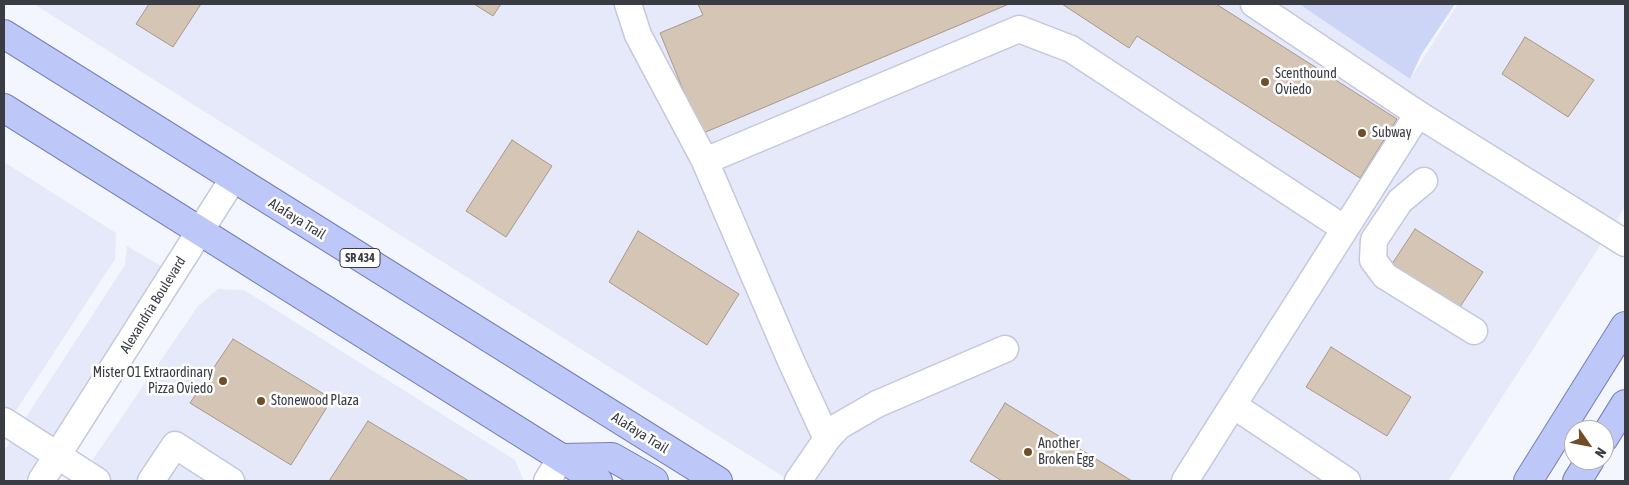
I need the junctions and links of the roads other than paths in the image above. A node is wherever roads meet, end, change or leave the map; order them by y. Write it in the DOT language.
graph roads {
  1 [pos="628,4"];
  2 [pos="1254,4"];
  3 [pos="4,34"];
  4 [pos="4,108"];
  5 [pos="1418,114"];
  6 [pos="705,161"];
  7 [pos="233,179"];
  8 [pos="1424,181"];
  9 [pos="1345,229"];
  10 [pos="199,232"];
  11 [pos="1625,243"];
  12 [pos="1625,326"];
  13 [pos="1474,331"];
  14 [pos="1005,349"];
  15 [pos="1625,404"];
  16 [pos="1233,405"];
  17 [pos="4,421"];
  18 [pos="1614,422"];
  19 [pos="827,439"];
  20 [pos="58,455"];
  21 [pos="561,458"];
  22 [pos="1584,470"];
  23 [pos="41,481"];
  24 [pos="97,481"];
  25 [pos="152,481"];
  26 [pos="231,481"];
  27 [pos="547,481"];
  28 [pos="598,481"];
  29 [pos="654,481"];
  30 [pos="718,481"];
  31 [pos="798,481"];
  32 [pos="1185,481"];
  33 [pos="1347,481"];
  34 [pos="1528,481"];
  35 [pos="1577,481"];
  1 -- 6 [label="street"];
  2 -- 5 [label="street"];
  3 -- 7 [label="main road, Alafaya Trail / SR 434"];
  4 -- 10 [label="main road"];
  5 -- 9 [label="street"];
  5 -- 11 [label="street"];
  6 -- 9 [label="street"];
  6 -- 19 [label="street"];
  7 -- 10 [label="street, Alexandria Boulevard"];
  7 -- 30 [label="main road, Alafaya Trail / SR 434"];
  8 -- 13 [label="street"];
  9 -- 16 [label="street"];
  10 -- 20 [label="street, Alexandria Boulevard"];
  10 -- 21 [label="main road"];
  12 -- 34 [label="main road"];
  14 -- 19 [label="street"];
  15 -- 18 [label="main road"];
  16 -- 32 [label="street"];
  16 -- 33 [label="street"];
  17 -- 20 [label="street"];
  19 -- 31 [label="street"];
  20 -- 23 [label="street, Alexandria Boulevard"];
  20 -- 24 [label="street"];
  21 -- 27 [label="street"];
  21 -- 28 [label="main road"];
  21 -- 29 [label="main road"];
  22 -- 35 [label="main road"];
  25 -- 26 [label="street"];
}
